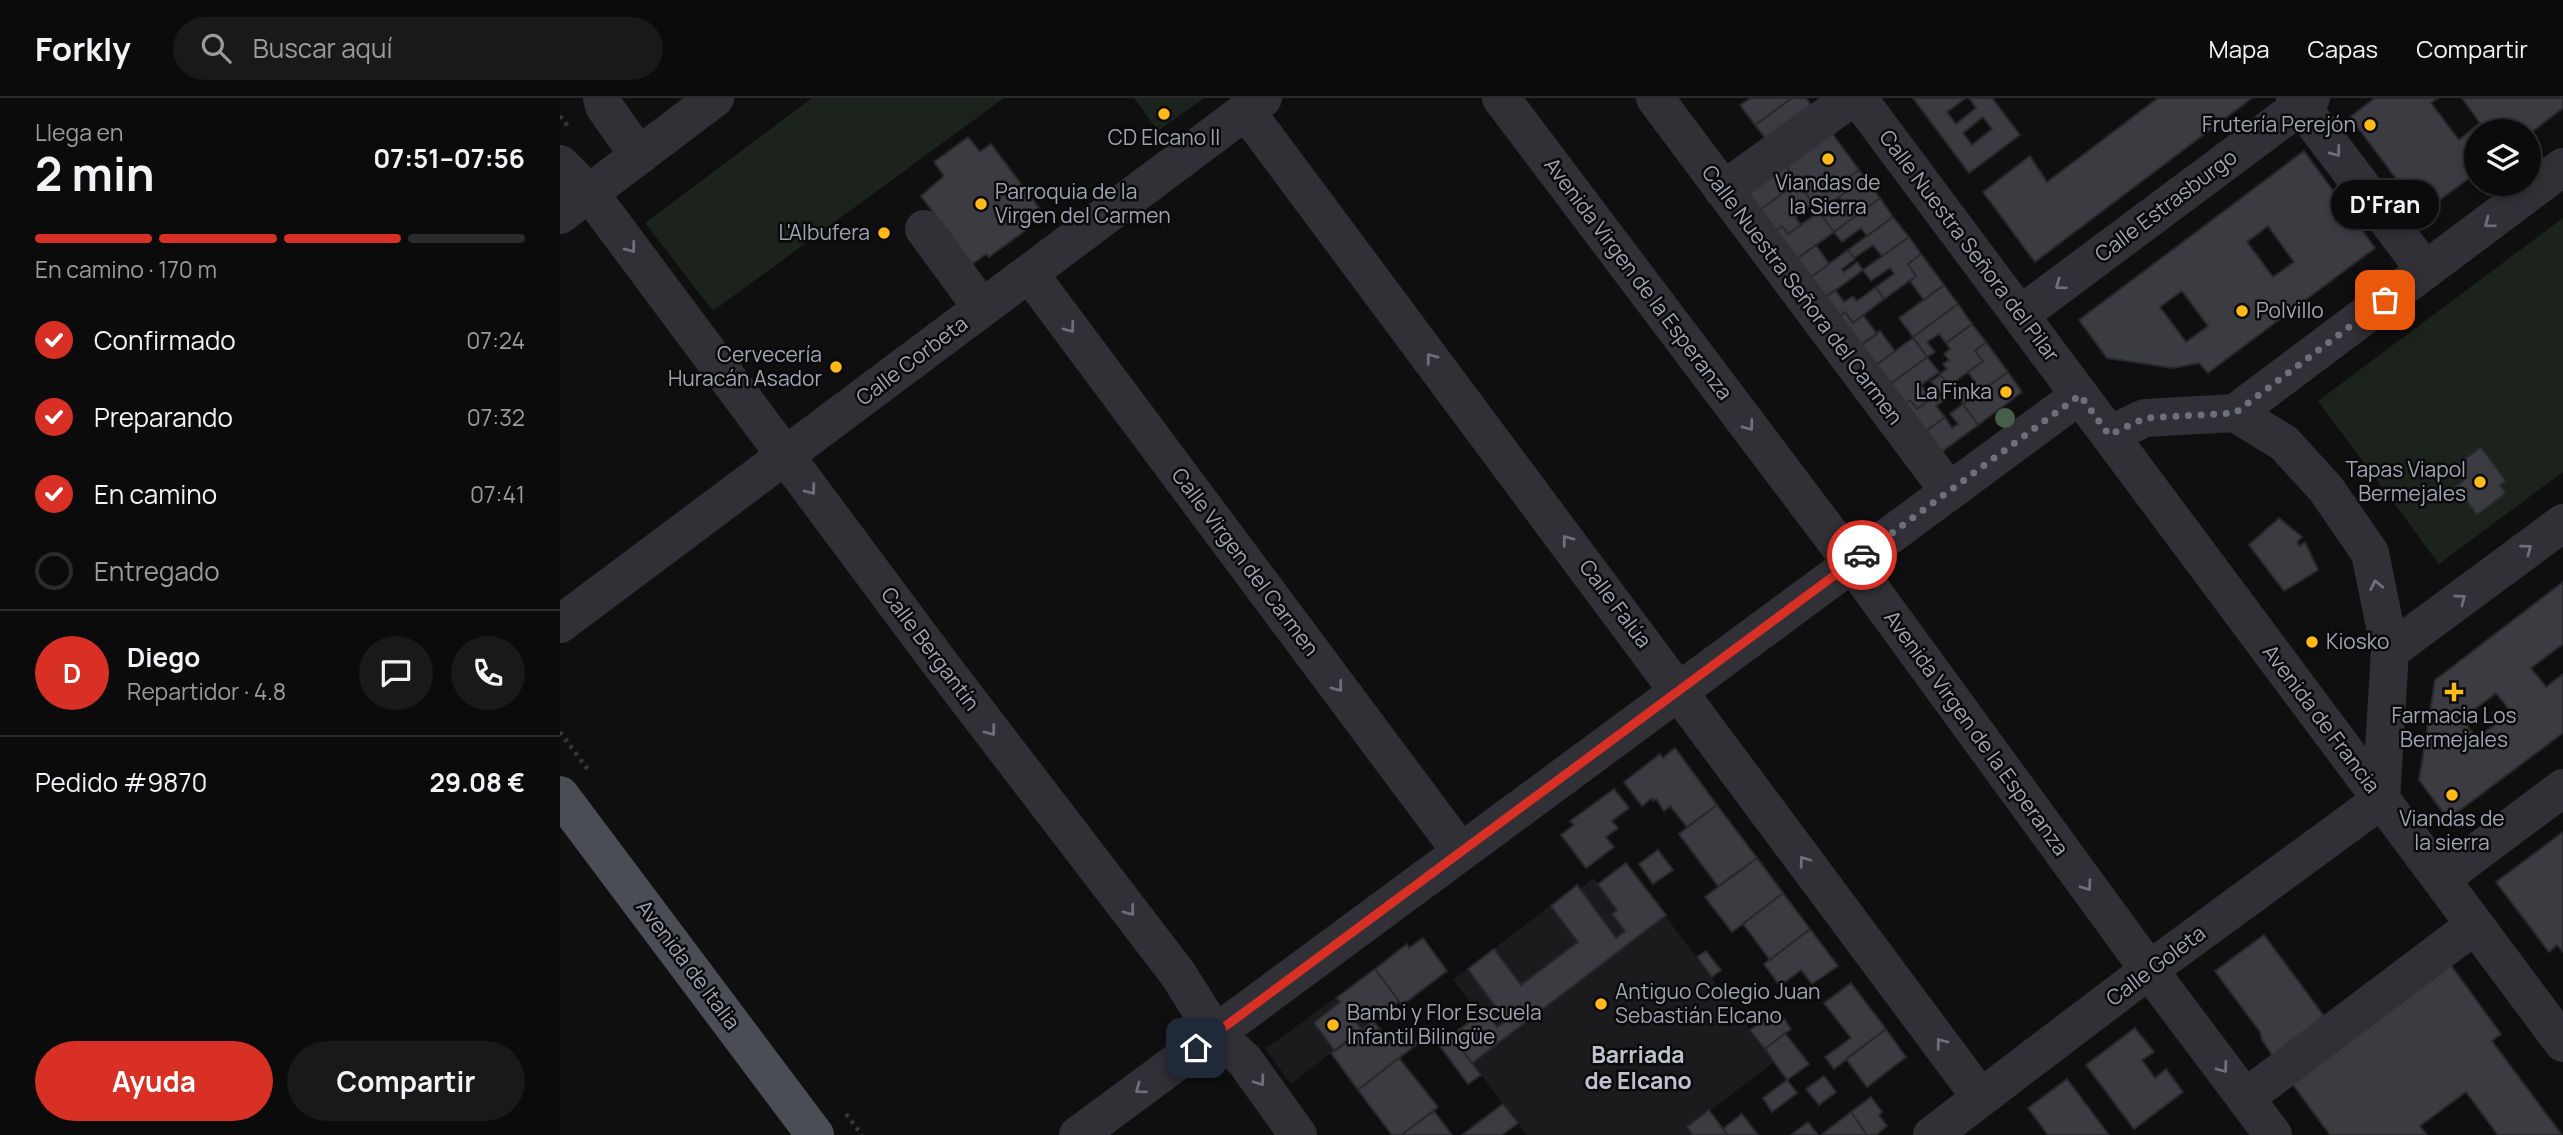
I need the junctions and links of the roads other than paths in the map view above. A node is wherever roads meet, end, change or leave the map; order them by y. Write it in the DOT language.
graph roads {
  1 [pos="602,98"];
  2 [pos="715,98"];
  3 [pos="1501,98"];
  4 [pos="1655,98"];
  5 [pos="1852,98"];
  6 [pos="1858,98"];
  7 [pos="2302,101"];
  8 [pos="1255,104"];
  9 [pos="639,156"];
  10 [pos="560,164"];
  11 [pos="2563,167"];
  12 [pos="1723,190"];
  13 [pos="575,205"];
  14 [pos="924,229"];
  15 [pos="2425,270"];
  16 [pos="1029,273"];
  17 [pos="982,308"];
  18 [pos="2020,315"];
  19 [pos="2080,395"];
  20 [pos="2235,413"];
  21 [pos="2109,435"];
  22 [pos="785,455"];
  23 [pos="1949,491"];
  24 [pos="2563,523"];
  25 [pos="1852,562"];
  26 [pos="560,624"];
  27 [pos="2390,651"];
  28 [pos="1679,690"];
  29 [pos="2563,788"];
  30 [pos="560,795"];
  31 [pos="2381,800"];
  32 [pos="1461,852"];
  33 [pos="2441,879"];
  34 [pos="2475,925"];
  35 [pos="2149,970"];
  36 [pos="1215,1033"];
  37 [pos="2563,1043"];
  38 [pos="1981,1098"];
  39 [pos="2245,1098"];
  40 [pos="815,1135"];
  41 [pos="1078,1135"];
  42 [pos="1298,1135"];
  43 [pos="1932,1135"];
  44 [pos="2273,1135"];
  1 -- 9 [label="street"];
  2 -- 9 [label="street"];
  3 -- 25 [label="street, Avenida Virgen de la Esperanza, one-way"];
  4 -- 12 [label="street, Calle Nuestra Señora del Carmen"];
  5 -- 12 [label="street"];
  6 -- 18 [label="street, Calle Nuestra Señora del Pilar"];
  7 -- 15 [label="street, one-way"];
  7 -- 18 [label="street, Calle Estrasburgo, one-way"];
  8 -- 16 [label="street, Calle Corbeta"];
  28 -- 8 [label="street, Calle Falúa, one-way"];
  9 -- 13 [label="street"];
  10 -- 13 [label="street, Calle Bergantín"];
  11 -- 15 [label="street, one-way"];
  12 -- 23 [label="street, Calle Nuestra Señora del Carmen"];
  13 -- 22 [label="street, Calle Bergantín, one-way"];
  14 -- 17 [label="street"];
  15 -- 20 [label="street"];
  16 -- 17 [label="street, Calle Corbeta"];
  16 -- 32 [label="street, Calle Virgen del Carmen, one-way"];
  17 -- 22 [label="street, Calle Corbeta"];
  18 -- 19 [label="street, Calle Nuestra Señora del Pilar"];
  19 -- 21 [label="street, Avenida de Francia"];
  19 -- 23 [label="street"];
  20 -- 21 [label="street"];
  27 -- 20 [label="street, one-way"];
  21 -- 31 [label="street, Avenida de Francia"];
  22 -- 26 [label="street, Calle Corbeta"];
  22 -- 36 [label="street, Calle Bergantín, one-way"];
  23 -- 25 [label="street"];
  27 -- 24 [label="street, one-way"];
  25 -- 28 [label="street"];
  25 -- 35 [label="street, Avenida Virgen de la Esperanza, one-way"];
  27 -- 31 [label="street"];
  28 -- 32 [label="street"];
  38 -- 28 [label="street, Calle Falúa, one-way"];
  29 -- 33 [label="street"];
  30 -- 40 [label="main road, Avenida de Italia"];
  31 -- 33 [label="street, Avenida de Francia"];
  31 -- 35 [label="street, Calle Goleta"];
  32 -- 36 [label="street"];
  33 -- 34 [label="street, Avenida de Francia"];
  34 -- 37 [label="street, Avenida de Francia"];
  34 -- 39 [label="street"];
  35 -- 38 [label="street, Calle Goleta"];
  35 -- 39 [label="street, Avenida Virgen de la Esperanza, one-way"];
  36 -- 41 [label="street, one-way"];
  36 -- 42 [label="street, Calle Bergantín, one-way"];
  38 -- 43 [label="street, Calle Goleta"];
  39 -- 44 [label="street, Avenida Virgen de la Esperanza"];
}
